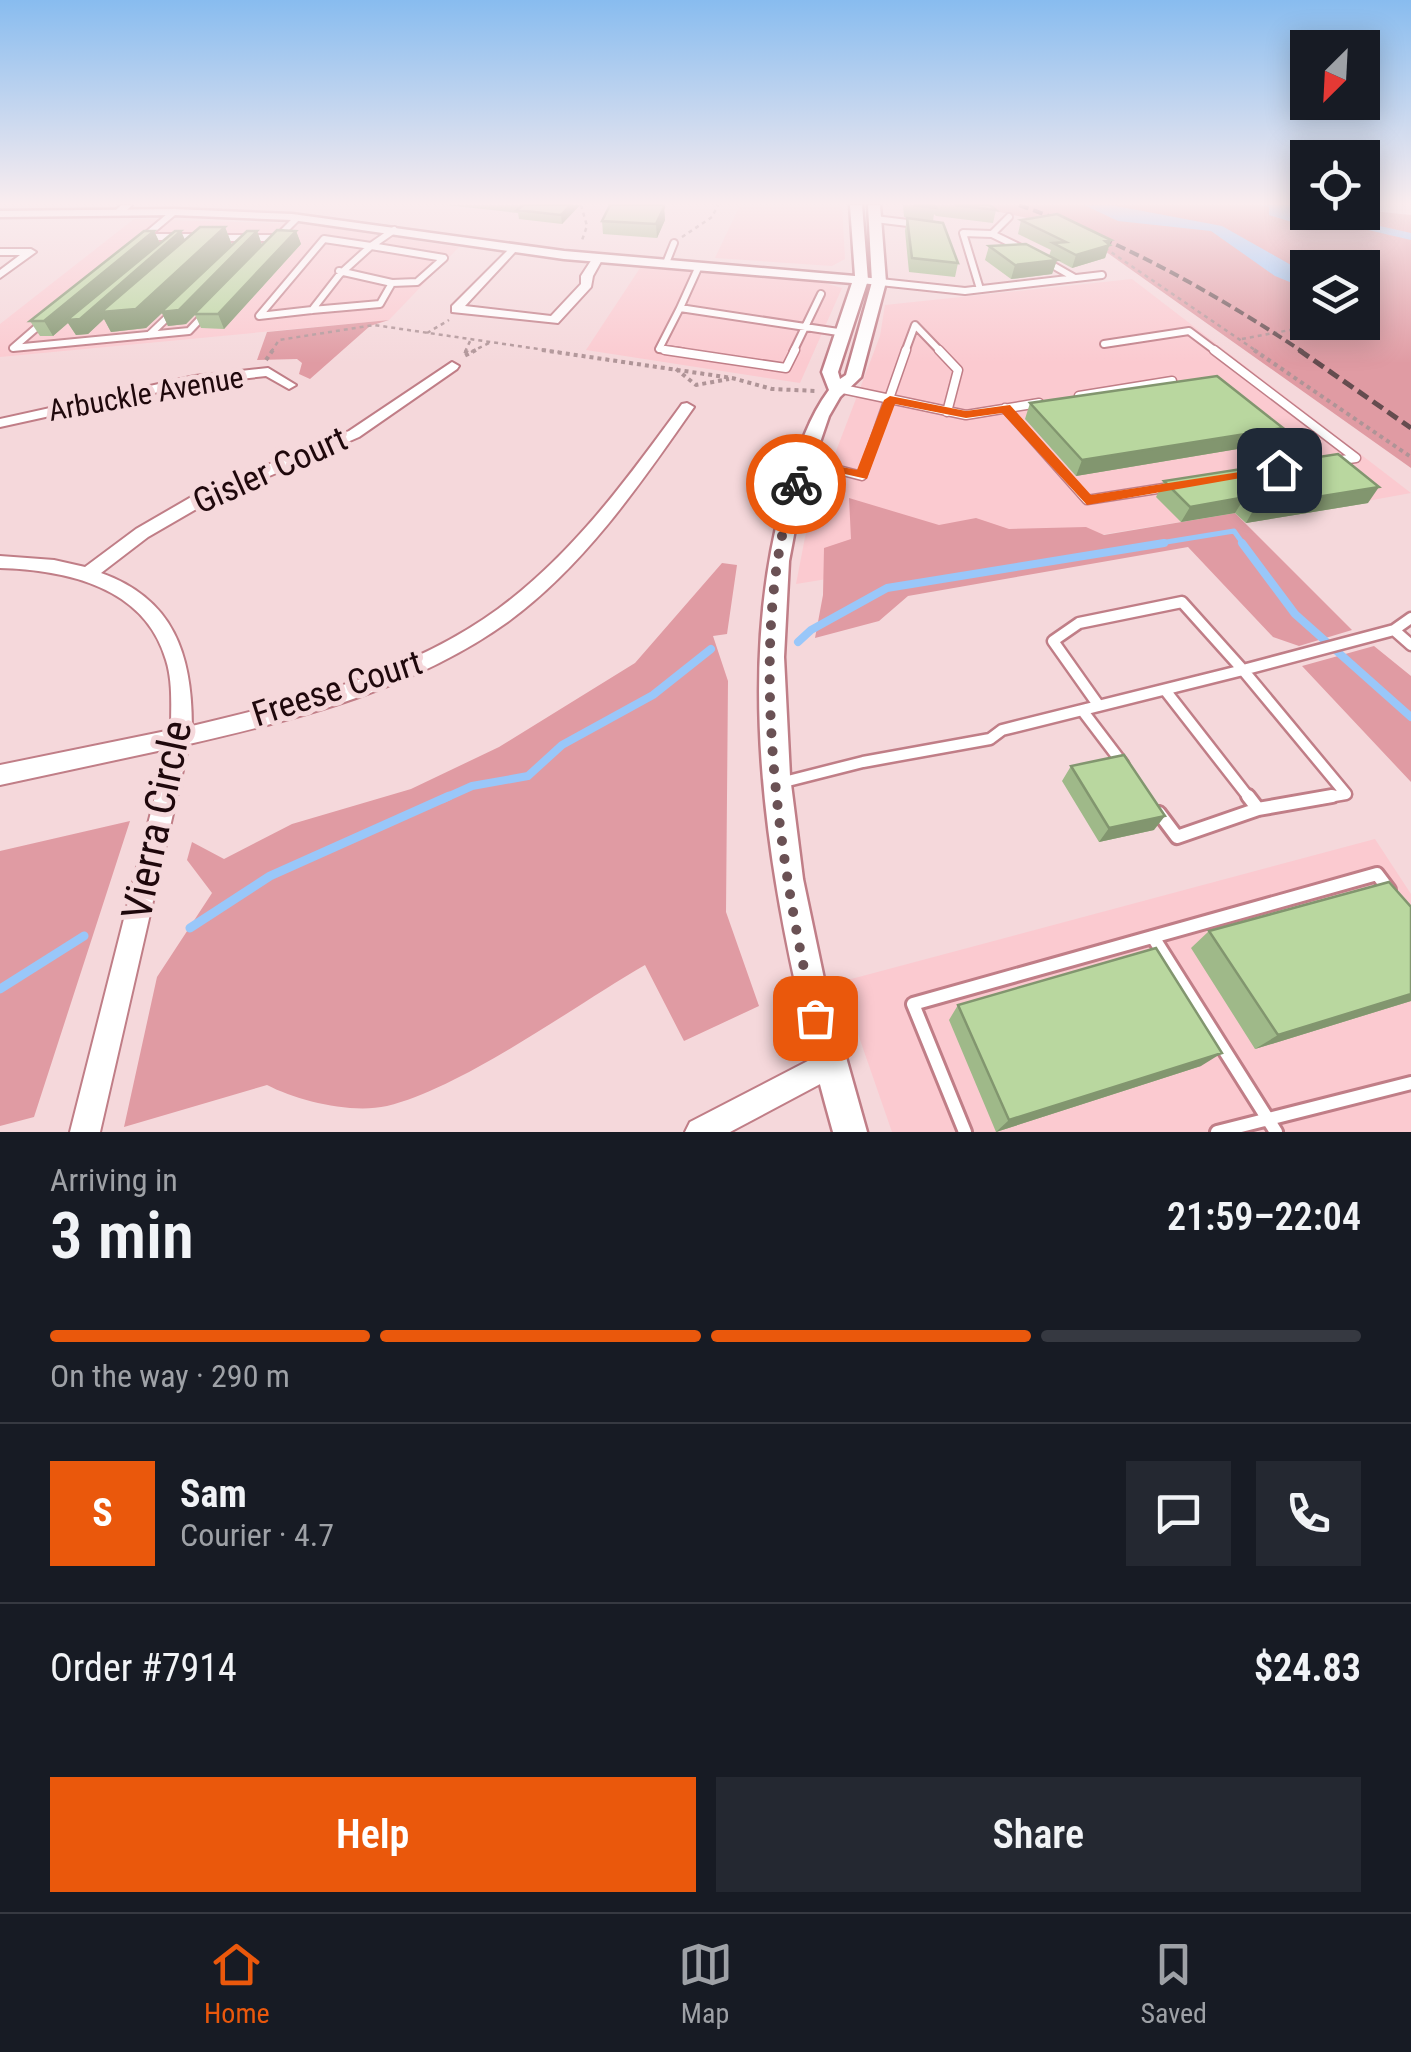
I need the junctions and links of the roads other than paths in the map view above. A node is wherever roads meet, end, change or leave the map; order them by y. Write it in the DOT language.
graph roads {
  1 [pos="23,258"];
  2 [pos="308,258"];
  3 [pos="356,258"];
  4 [pos="443,258"];
  5 [pos="504,258"];
  6 [pos="598,258"];
  7 [pos="668,258"];
  8 [pos="862,258"];
  9 [pos="877,258"];
  10 [pos="971,258"];
  11 [pos="1044,260"];
  12 [pos="666,263"];
  13 [pos="699,266"];
  14 [pos="339,271"];
  15 [pos="0,274"];
  16 [pos="1102,275"];
  17 [pos="1075,278"];
  18 [pos="860,280"];
  19 [pos="879,282"];
  20 [pos="392,283"];
  21 [pos="980,289"];
  22 [pos="821,294"];
  23 [pos="214,305"];
  24 [pos="178,308"];
  25 [pos="680,308"];
  26 [pos="312,310"];
  27 [pos="57,311"];
  28 [pos="807,326"];
  29 [pos="106,328"];
  30 [pos="69,332"];
  31 [pos="845,333"];
  32 [pos="149,335"];
  33 [pos="92,340"];
  34 [pos="55,344"];
  35 [pos="1104,344"];
  36 [pos="452,366"];
  37 [pos="1172,381"];
  38 [pos="289,385"];
  39 [pos="834,390"];
  40 [pos="1060,399"];
  41 [pos="890,400"];
  42 [pos="1042,402"];
  43 [pos="687,407"];
  44 [pos="1005,408"];
  45 [pos="947,412"];
  46 [pos="0,423"];
  47 [pos="804,461"];
  48 [pos="1317,464"];
  49 [pos="1183,485"];
  50 [pos="0,562"];
  51 [pos="88,574"];
  52 [pos="1411,618"];
  53 [pos="1394,630"];
  54 [pos="1411,646"];
  55 [pos="1242,670"];
  56 [pos="1165,690"];
  57 [pos="1099,706"];
  58 [pos="1082,710"];
  59 [pos="181,735"];
  60 [pos="1130,774"];
  61 [pos="0,775"];
  62 [pos="777,784"];
  63 [pos="1153,805"];
  64 [pos="1258,809"];
  65 [pos="1400,905"];
  66 [pos="1153,937"];
  67 [pos="829,1064"];
  68 [pos="1411,1083"];
  69 [pos="1272,1126"];
  70 [pos="84,1132"];
  71 [pos="700,1132"];
  72 [pos="850,1132"];
  73 [pos="965,1132"];
  74 [pos="1217,1132"];
  1 -- 15 [label="street"];
  2 -- 26 [label="lane"];
  3 -- 14 [label="lane"];
  4 -- 20 [label="lane"];
  5 -- 6 [label="street"];
  6 -- 12 [label="street"];
  7 -- 12 [label="lane"];
  8 -- 18 [label="street"];
  9 -- 19 [label="street"];
  10 -- 21 [label="lane"];
  11 -- 17 [label="lane"];
  12 -- 13 [label="street"];
  13 -- 18 [label="street"];
  13 -- 25 [label="lane"];
  14 -- 20 [label="lane"];
  14 -- 26 [label="lane"];
  16 -- 17 [label="lane"];
  17 -- 21 [label="lane"];
  18 -- 19 [label="lane"];
  18 -- 31 [label="street"];
  19 -- 21 [label="lane"];
  19 -- 39 [label="street"];
  20 -- 26 [label="lane"];
  22 -- 28 [label="lane"];
  23 -- 32 [label="lane"];
  24 -- 32 [label="lane"];
  25 -- 28 [label="lane"];
  25 -- 28 [label="lane"];
  27 -- 34 [label="lane"];
  28 -- 31 [label="lane"];
  29 -- 33 [label="lane"];
  30 -- 34 [label="lane"];
  31 -- 39 [label="street"];
  32 -- 33 [label="lane"];
  33 -- 34 [label="lane"];
  35 -- 48 [label="lane"];
  36 -- 51 [label="street, Gisler Court"];
  37 -- 40 [label="lane"];
  38 -- 46 [label="street, Arbuckle Avenue"];
  39 -- 41 [label="lane"];
  39 -- 47 [label="street"];
  41 -- 45 [label="lane"];
  41 -- 45 [label="lane"];
  41 -- 47 [label="lane"];
  42 -- 44 [label="lane"];
  43 -- 59 [label="street, Freese Court"];
  44 -- 45 [label="lane"];
  44 -- 49 [label="lane"];
  47 -- 62 [label="street"];
  50 -- 51 [label="street, Vierra Circle"];
  51 -- 59 [label="street, Vierra Circle"];
  52 -- 53 [label="lane"];
  53 -- 54 [label="lane"];
  53 -- 55 [label="lane"];
  55 -- 56 [label="lane"];
  55 -- 57 [label="lane"];
  55 -- 64 [label="lane"];
  56 -- 57 [label="lane"];
  56 -- 64 [label="lane"];
  57 -- 58 [label="lane"];
  58 -- 60 [label="lane"];
  58 -- 62 [label="lane"];
  59 -- 61 [label="street, Freese Court"];
  59 -- 70 [label="street, Vierra Circle"];
  62 -- 67 [label="street"];
  63 -- 64 [label="lane"];
  65 -- 66 [label="lane"];
  66 -- 69 [label="lane"];
  66 -- 73 [label="lane"];
  67 -- 71 [label="street"];
  67 -- 72 [label="street"];
  68 -- 69 [label="lane"];
  69 -- 74 [label="lane"];
}
